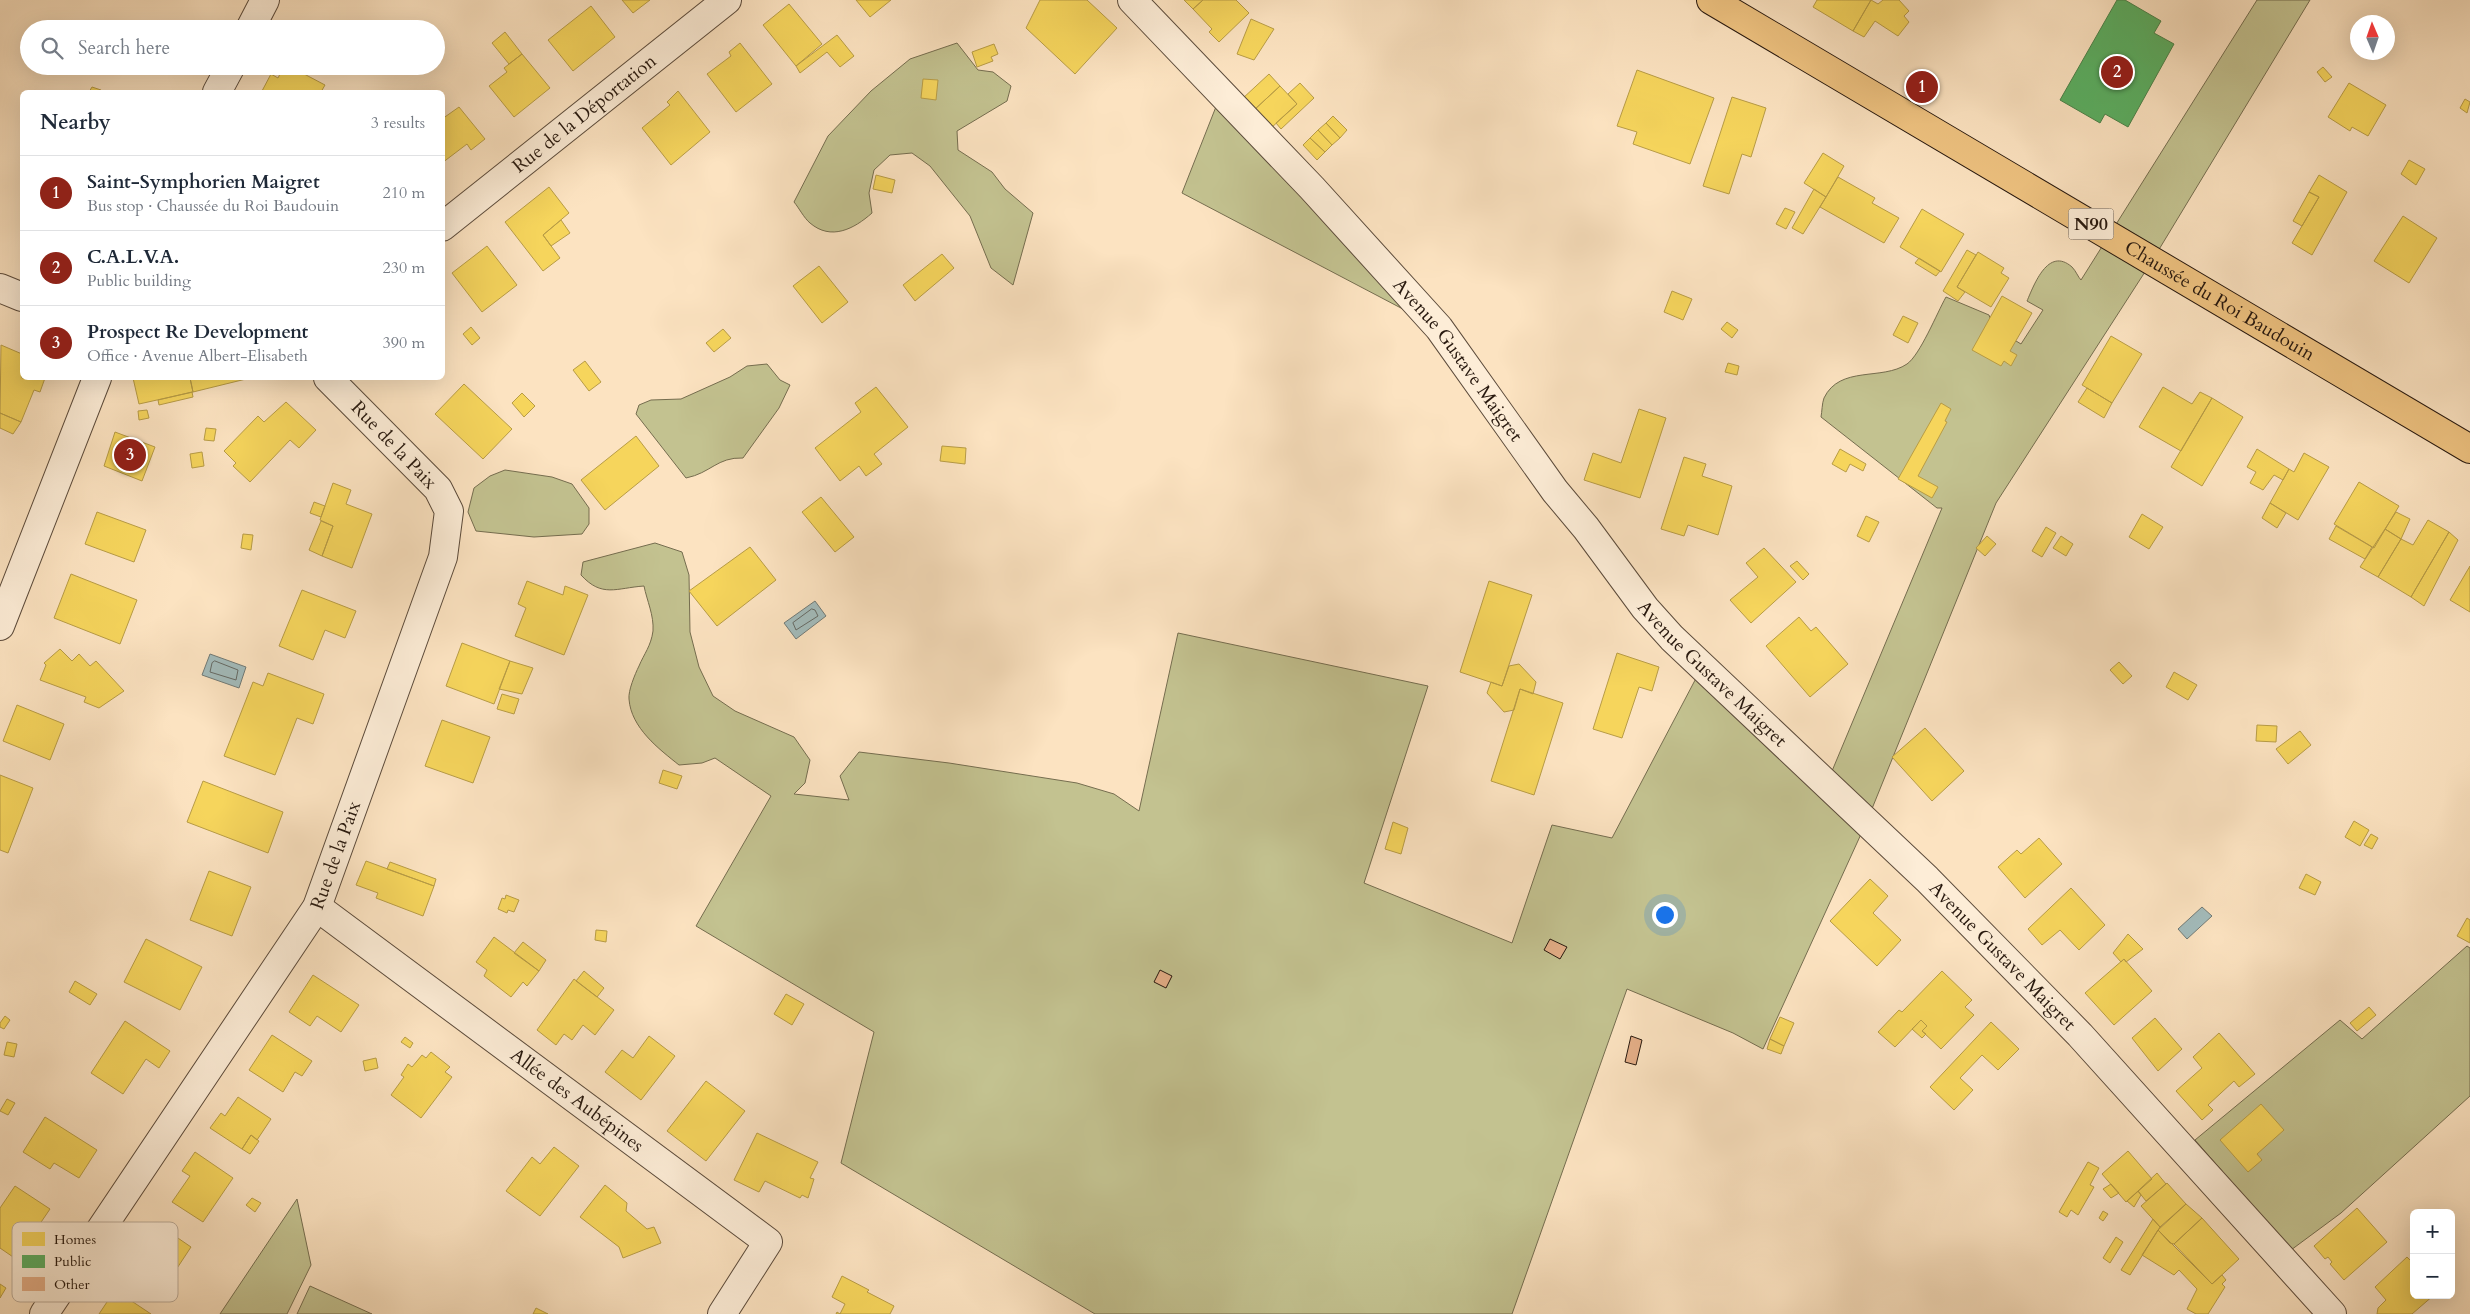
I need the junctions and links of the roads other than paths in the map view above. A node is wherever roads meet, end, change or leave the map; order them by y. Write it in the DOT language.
graph roads {
  1 [pos="265,0"];
  2 [pos="726,0"];
  3 [pos="1132,0"];
  4 [pos="1711,0"];
  5 [pos="255,20"];
  6 [pos="226,75"];
  7 [pos="218,90"];
  8 [pos="445,225"];
  9 [pos="0,288"];
  10 [pos="20,296"];
  11 [pos="95,380"];
  12 [pos="330,380"];
  13 [pos="2470,449"];
  14 [pos="0,626"];
  15 [pos="316,907"];
  16 [pos="105,1222"];
  17 [pos="52,1302"];
  18 [pos="44,1314"];
  19 [pos="722,1314"];
  20 [pos="2332,1314"];
  1 -- 5 [label="street"];
  2 -- 8 [label="street, Rue de la Déportation"];
  3 -- 20 [label="street, Avenue Gustave Maigret"];
  4 -- 13 [label="main road, Chaussée du Roi Baudouin / N90"];
  6 -- 7 [label="street"];
  9 -- 10 [label="street"];
  11 -- 14 [label="street"];
  12 -- 15 [label="street, Rue de la Paix"];
  15 -- 16 [label="street, Rue de la Paix"];
  15 -- 19 [label="street, Allée des Aubépines"];
  17 -- 18 [label="street, Rue de la Paix"];
}
